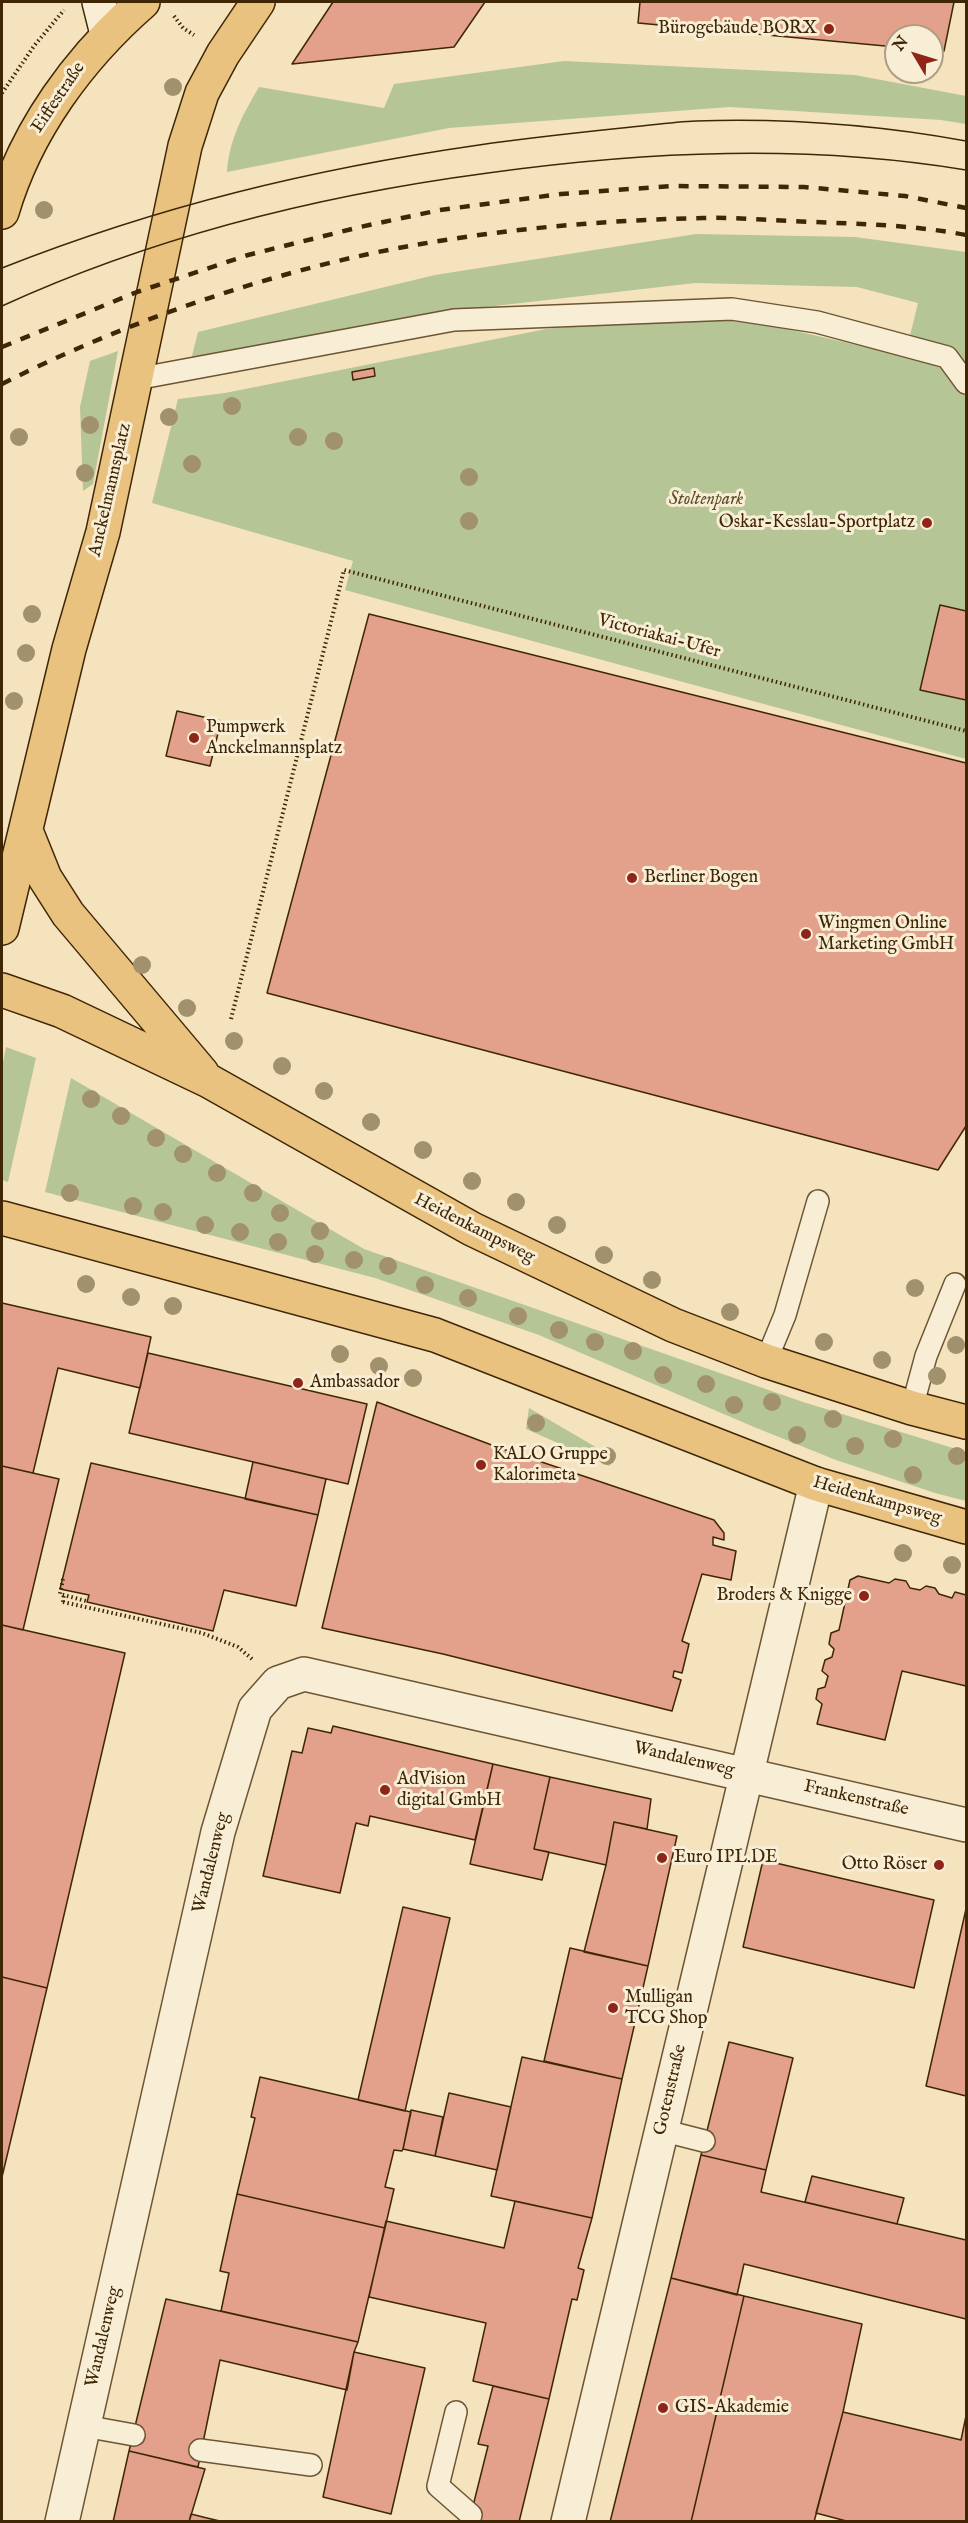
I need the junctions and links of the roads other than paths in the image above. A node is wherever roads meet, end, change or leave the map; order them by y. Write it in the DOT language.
graph roads {
  1 [pos="258,2"];
  2 [pos="84,4"];
  3 [pos="156,6"];
  4 [pos="107,34"];
  5 [pos="2,212"];
  6 [pos="136,379"];
  7 [pos="966,383"];
  8 [pos="26,831"];
  9 [pos="2,928"];
  10 [pos="2,990"];
  11 [pos="209,1082"];
  12 [pos="818,1201"];
  13 [pos="2,1218"];
  14 [pos="955,1284"];
  15 [pos="766,1361"];
  16 [pos="912,1408"];
  17 [pos="966,1422"];
  18 [pos="816,1484"];
  19 [pos="966,1527"];
  20 [pos="745,1774"];
  21 [pos="966,1825"];
  22 [pos="661,2130"];
  23 [pos="704,2141"];
  24 [pos="456,2412"];
  25 [pos="84,2426"];
  26 [pos="134,2435"];
  27 [pos="200,2450"];
  28 [pos="311,2465"];
  29 [pos="471,2515"];
  30 [pos="62,2522"];
  31 [pos="568,2522"];
  1 -- 6 [label="main road, Anckelmannsplatz"];
  2 -- 4 [label="street"];
  3 -- 4 [label="main road, Eiffestraße"];
  4 -- 5 [label="main road, Eiffestraße"];
  6 -- 7 [label="lane"];
  6 -- 8 [label="main road, Anckelmannsplatz"];
  8 -- 9 [label="main road, Anckelmannsplatz"];
  8 -- 11 [label="main road"];
  10 -- 11 [label="main road, Heidenkampsweg"];
  11 -- 15 [label="main road, Heidenkampsweg"];
  12 -- 15 [label="lane"];
  13 -- 18 [label="main road, Heidenkampsweg"];
  14 -- 16 [label="lane"];
  15 -- 16 [label="main road, Heidenkampsweg"];
  16 -- 17 [label="main road, Heidenkampsweg"];
  18 -- 19 [label="main road, Heidenkampsweg"];
  18 -- 20 [label="street, Gotenstraße"];
  20 -- 21 [label="street, Frankenstraße"];
  20 -- 22 [label="street, Gotenstraße"];
  20 -- 25 [label="street, Wandalenweg"];
  22 -- 23 [label="lane"];
  22 -- 31 [label="street, Gotenstraße"];
  24 -- 29 [label="lane"];
  25 -- 26 [label="lane"];
  25 -- 30 [label="street, Wandalenweg"];
  27 -- 28 [label="lane"];
}
